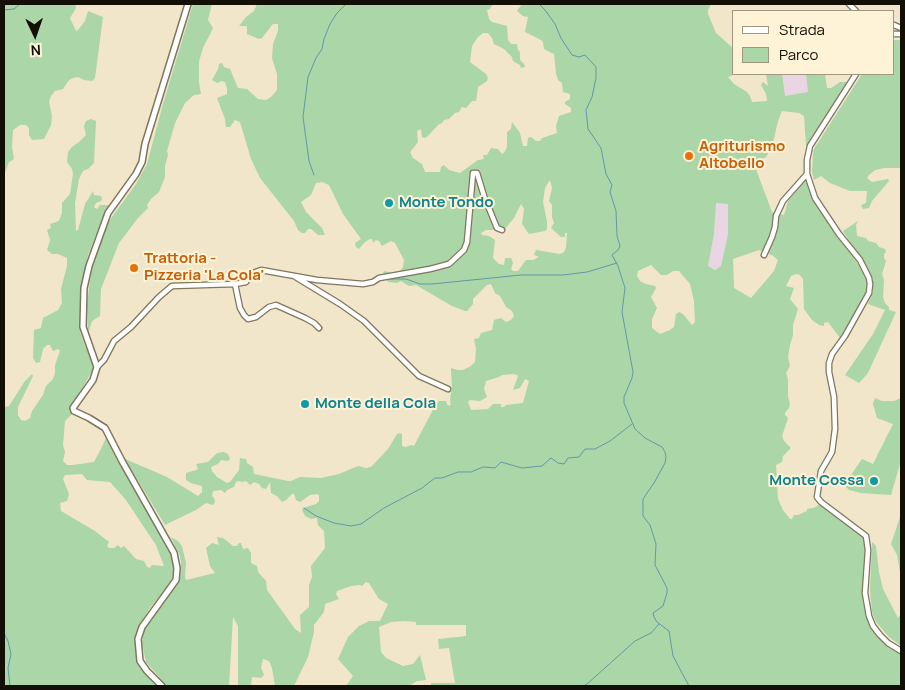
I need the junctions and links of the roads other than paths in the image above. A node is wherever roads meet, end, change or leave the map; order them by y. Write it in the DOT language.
graph roads {
  1 [pos="188,4"];
  2 [pos="855,75"];
  3 [pos="808,174"];
  4 [pos="502,230"];
  5 [pos="764,255"];
  6 [pos="293,275"];
  7 [pos="235,284"];
  8 [pos="319,328"];
  9 [pos="97,367"];
  10 [pos="448,389"];
  11 [pos="901,651"];
  12 [pos="162,686"];
  1 -- 9 [label="street"];
  2 -- 3 [label="street"];
  3 -- 5 [label="street"];
  3 -- 11 [label="street"];
  4 -- 6 [label="street"];
  6 -- 7 [label="street"];
  6 -- 10 [label="street"];
  7 -- 8 [label="street"];
  7 -- 9 [label="street"];
  9 -- 12 [label="street"];
}
